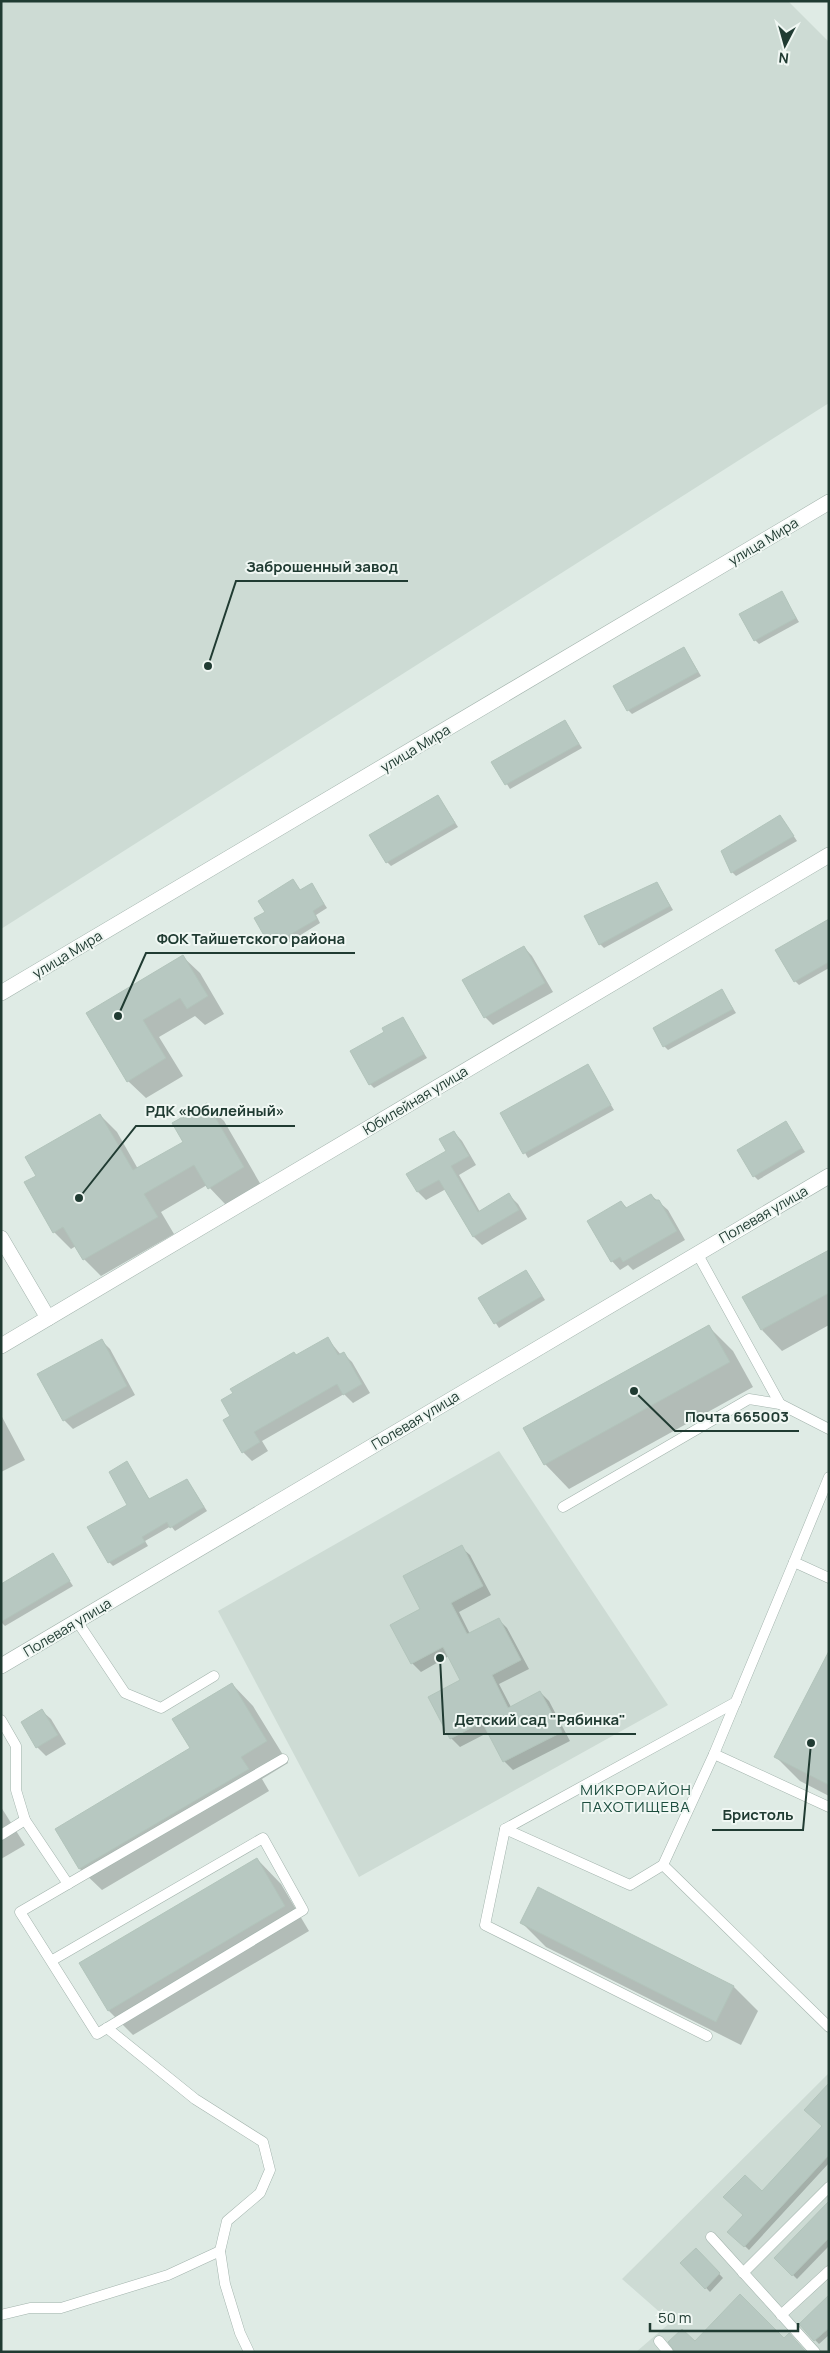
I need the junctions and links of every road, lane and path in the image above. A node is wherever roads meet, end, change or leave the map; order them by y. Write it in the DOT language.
graph roads {
  1 [pos="829,502"];
  2 [pos="829,855"];
  3 [pos="1,993"];
  4 [pos="829,1176"];
  5 [pos="1,1238"];
  6 [pos="698,1252"];
  7 [pos="48,1318"];
  8 [pos="1,1346"];
  9 [pos="780,1404"];
  10 [pos="829,1429"];
  11 [pos="829,1477"];
  12 [pos="562,1508"];
  13 [pos="794,1562"];
  14 [pos="829,1578"];
  15 [pos="77,1621"];
  16 [pos="1,1666"];
  17 [pos="214,1676"];
  18 [pos="736,1702"];
  19 [pos="1,1720"];
  20 [pos="714,1754"];
  21 [pos="283,1759"];
  22 [pos="828,1805"];
  23 [pos="25,1820"];
  24 [pos="504,1828"];
  25 [pos="1,1835"];
  26 [pos="663,1865"];
  27 [pos="68,1884"];
  28 [pos="51,1961"];
  29 [pos="829,2027"];
  30 [pos="107,2028"];
  31 [pos="707,2036"];
  32 [pos="829,2187"];
  33 [pos="711,2237"];
  34 [pos="220,2251"];
  35 [pos="829,2271"];
  36 [pos="743,2273"];
  37 [pos="1,2315"];
  38 [pos="781,2315"];
  39 [pos="659,2342"];
  40 [pos="249,2352"];
  41 [pos="668,2352"];
  42 [pos="815,2352"];
  1 -- 3 [label="street, улица Мира"];
  2 -- 7 [label="street, Юбилейная улица"];
  4 -- 6 [label="street, Полевая улица"];
  5 -- 7 [label="street"];
  6 -- 9 [label="lane"];
  6 -- 15 [label="street, Полевая улица"];
  7 -- 8 [label="street, Юбилейная улица"];
  9 -- 10 [label="lane"];
  9 -- 12 [label="lane"];
  11 -- 13 [label="lane"];
  13 -- 14 [label="lane"];
  13 -- 18 [label="lane"];
  15 -- 16 [label="street, Полевая улица"];
  15 -- 17 [label="lane"];
  18 -- 20 [label="lane"];
  18 -- 24 [label="lane"];
  19 -- 23 [label="lane"];
  20 -- 22 [label="lane"];
  20 -- 26 [label="lane"];
  21 -- 27 [label="lane"];
  23 -- 25 [label="lane"];
  23 -- 27 [label="lane"];
  24 -- 26 [label="lane"];
  24 -- 31 [label="lane"];
  26 -- 29 [label="lane"];
  27 -- 28 [label="lane"];
  28 -- 30 [label="lane"];
  28 -- 30 [label="lane"];
  30 -- 34 [label="lane"];
  32 -- 36 [label="lane"];
  33 -- 36 [label="lane"];
  34 -- 37 [label="lane"];
  34 -- 40 [label="lane"];
  35 -- 38 [label="lane"];
  36 -- 38 [label="lane"];
  38 -- 42 [label="lane"];
  39 -- 41 [label="lane"];
}
